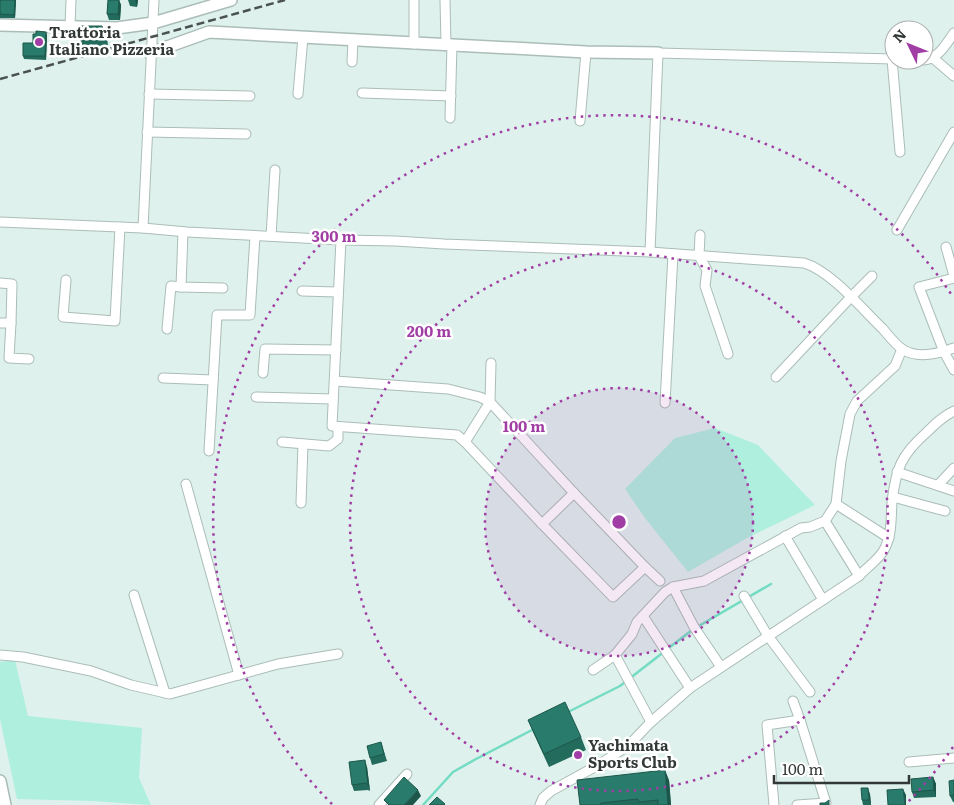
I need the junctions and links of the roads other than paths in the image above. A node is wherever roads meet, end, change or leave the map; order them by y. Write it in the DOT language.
graph roads {
  1 [pos="71,0"];
  2 [pos="154,0"];
  3 [pos="230,0"];
  4 [pos="414,0"];
  5 [pos="444,0"];
  6 [pos="153,22"];
  7 [pos="0,25"];
  8 [pos="70,26"];
  9 [pos="954,33"];
  10 [pos="303,38"];
  11 [pos="354,40"];
  12 [pos="414,44"];
  13 [pos="449,45"];
  14 [pos="586,52"];
  15 [pos="150,53"];
  16 [pos="658,53"];
  17 [pos="934,56"];
  18 [pos="884,59"];
  19 [pos="352,62"];
  20 [pos="934,62"];
  21 [pos="894,70"];
  22 [pos="954,76"];
  23 [pos="362,93"];
  24 [pos="149,94"];
  25 [pos="298,94"];
  26 [pos="250,96"];
  27 [pos="451,96"];
  28 [pos="450,118"];
  29 [pos="580,121"];
  30 [pos="147,132"];
  31 [pos="954,132"];
  32 [pos="246,134"];
  33 [pos="900,152"];
  34 [pos="275,170"];
  35 [pos="0,222"];
  36 [pos="120,227"];
  37 [pos="143,228"];
  38 [pos="897,230"];
  39 [pos="183,232"];
  40 [pos="700,235"];
  41 [pos="255,236"];
  42 [pos="271,236"];
  43 [pos="341,240"];
  44 [pos="946,247"];
  45 [pos="650,252"];
  46 [pos="673,254"];
  47 [pos="699,256"];
  48 [pos="872,276"];
  49 [pos="954,277"];
  50 [pos="66,280"];
  51 [pos="0,283"];
  52 [pos="181,287"];
  53 [pos="223,288"];
  54 [pos="302,291"];
  55 [pos="338,292"];
  56 [pos="851,296"];
  57 [pos="0,323"];
  58 [pos="10,323"];
  59 [pos="167,329"];
  60 [pos="954,348"];
  61 [pos="902,349"];
  62 [pos="336,350"];
  63 [pos="944,352"];
  64 [pos="728,354"];
  65 [pos="29,360"];
  66 [pos="491,363"];
  67 [pos="954,370"];
  68 [pos="263,373"];
  69 [pos="776,377"];
  70 [pos="162,378"];
  71 [pos="213,380"];
  72 [pos="335,381"];
  73 [pos="256,397"];
  74 [pos="333,399"];
  75 [pos="490,402"];
  76 [pos="665,403"];
  77 [pos="954,411"];
  78 [pos="338,427"];
  79 [pos="282,442"];
  80 [pos="465,442"];
  81 [pos="303,444"];
  82 [pos="208,451"];
  83 [pos="954,468"];
  84 [pos="897,472"];
  85 [pos="186,484"];
  86 [pos="938,486"];
  87 [pos="954,490"];
  88 [pos="574,492"];
  89 [pos="893,497"];
  90 [pos="301,503"];
  91 [pos="836,504"];
  92 [pos="945,511"];
  93 [pos="825,521"];
  94 [pos="542,524"];
  95 [pos="784,536"];
  96 [pos="889,538"];
  97 [pos="645,567"];
  98 [pos="859,576"];
  99 [pos="660,580"];
  100 [pos="673,587"];
  101 [pos="134,596"];
  102 [pos="744,596"];
  103 [pos="823,600"];
  104 [pos="643,616"];
  105 [pos="768,636"];
  106 [pos="338,654"];
  107 [pos="615,655"];
  108 [pos="0,656"];
  109 [pos="721,667"];
  110 [pos="593,670"];
  111 [pos="239,675"];
  112 [pos="690,688"];
  113 [pos="810,692"];
  114 [pos="165,693"];
  115 [pos="793,701"];
  116 [pos="800,720"];
  117 [pos="651,722"];
  118 [pos="954,758"];
  119 [pos="909,762"];
  120 [pos="407,774"];
  121 [pos="0,781"];
  122 [pos="5,805"];
  123 [pos="380,805"];
  124 [pos="540,805"];
  125 [pos="774,805"];
  126 [pos="797,805"];
  1 -- 8 [label="street"];
  2 -- 6 [label="street"];
  3 -- 6 [label="street"];
  4 -- 12 [label="street"];
  5 -- 13 [label="street"];
  6 -- 8 [label="street"];
  6 -- 15 [label="street"];
  7 -- 8 [label="street"];
  9 -- 17 [label="street"];
  10 -- 11 [label="street"];
  10 -- 15 [label="street"];
  10 -- 25 [label="street"];
  11 -- 12 [label="street"];
  11 -- 19 [label="street"];
  12 -- 13 [label="street"];
  13 -- 14 [label="street"];
  13 -- 27 [label="street"];
  14 -- 16 [label="street"];
  14 -- 29 [label="street"];
  15 -- 24 [label="street"];
  16 -- 18 [label="street"];
  16 -- 45 [label="street"];
  20 -- 22 [label="street"];
  21 -- 33 [label="street"];
  23 -- 27 [label="street"];
  24 -- 26 [label="street"];
  24 -- 30 [label="street"];
  27 -- 28 [label="street"];
  30 -- 32 [label="street"];
  30 -- 37 [label="street"];
  31 -- 38 [label="street"];
  34 -- 42 [label="street"];
  35 -- 36 [label="street"];
  36 -- 37 [label="street"];
  36 -- 50 [label="street"];
  37 -- 39 [label="street"];
  39 -- 41 [label="street"];
  39 -- 52 [label="street"];
  40 -- 47 [label="street"];
  41 -- 42 [label="street"];
  41 -- 71 [label="street"];
  42 -- 43 [label="street"];
  43 -- 45 [label="street"];
  43 -- 55 [label="street"];
  44 -- 49 [label="street"];
  45 -- 46 [label="street"];
  46 -- 47 [label="street"];
  46 -- 76 [label="street"];
  47 -- 56 [label="street"];
  47 -- 64 [label="street"];
  48 -- 56 [label="street"];
  49 -- 63 [label="street"];
  51 -- 58 [label="street"];
  52 -- 53 [label="street"];
  52 -- 59 [label="street"];
  54 -- 55 [label="street"];
  55 -- 62 [label="street"];
  56 -- 61 [label="street"];
  56 -- 69 [label="street"];
  57 -- 58 [label="street"];
  58 -- 65 [label="street"];
  60 -- 63 [label="street"];
  61 -- 63 [label="street"];
  61 -- 91 [label="street"];
  62 -- 68 [label="street"];
  62 -- 72 [label="street"];
  63 -- 67 [label="street"];
  66 -- 75 [label="street"];
  70 -- 71 [label="street"];
  71 -- 82 [label="street"];
  72 -- 74 [label="street"];
  72 -- 75 [label="street"];
  73 -- 74 [label="street"];
  74 -- 78 [label="street"];
  75 -- 80 [label="street"];
  75 -- 88 [label="street"];
  77 -- 84 [label="street"];
  78 -- 80 [label="street"];
  78 -- 81 [label="street"];
  79 -- 81 [label="street"];
  80 -- 94 [label="street"];
  81 -- 90 [label="street"];
  83 -- 86 [label="street"];
  84 -- 86 [label="street"];
  84 -- 89 [label="street"];
  85 -- 111 [label="street"];
  86 -- 87 [label="street"];
  88 -- 94 [label="street"];
  88 -- 97 [label="street"];
  89 -- 92 [label="street"];
  89 -- 96 [label="street"];
  91 -- 93 [label="street"];
  91 -- 96 [label="street"];
  93 -- 95 [label="street"];
  93 -- 98 [label="street"];
  94 -- 97 [label="street"];
  95 -- 100 [label="street"];
  95 -- 103 [label="street"];
  96 -- 98 [label="street"];
  97 -- 99 [label="street"];
  98 -- 103 [label="street"];
  100 -- 104 [label="street"];
  100 -- 109 [label="street"];
  101 -- 114 [label="street"];
  102 -- 105 [label="street"];
  103 -- 105 [label="street"];
  104 -- 107 [label="street"];
  104 -- 112 [label="street"];
  105 -- 109 [label="street"];
  105 -- 113 [label="street"];
  106 -- 111 [label="street"];
  107 -- 110 [label="street"];
  107 -- 117 [label="street"];
  108 -- 114 [label="street"];
  109 -- 112 [label="street"];
  111 -- 114 [label="street"];
  112 -- 117 [label="street"];
  115 -- 116 [label="street"];
  116 -- 125 [label="street"];
  116 -- 126 [label="street"];
  117 -- 124 [label="street"];
  118 -- 119 [label="street"];
  120 -- 123 [label="street"];
  121 -- 122 [label="street"];
}
